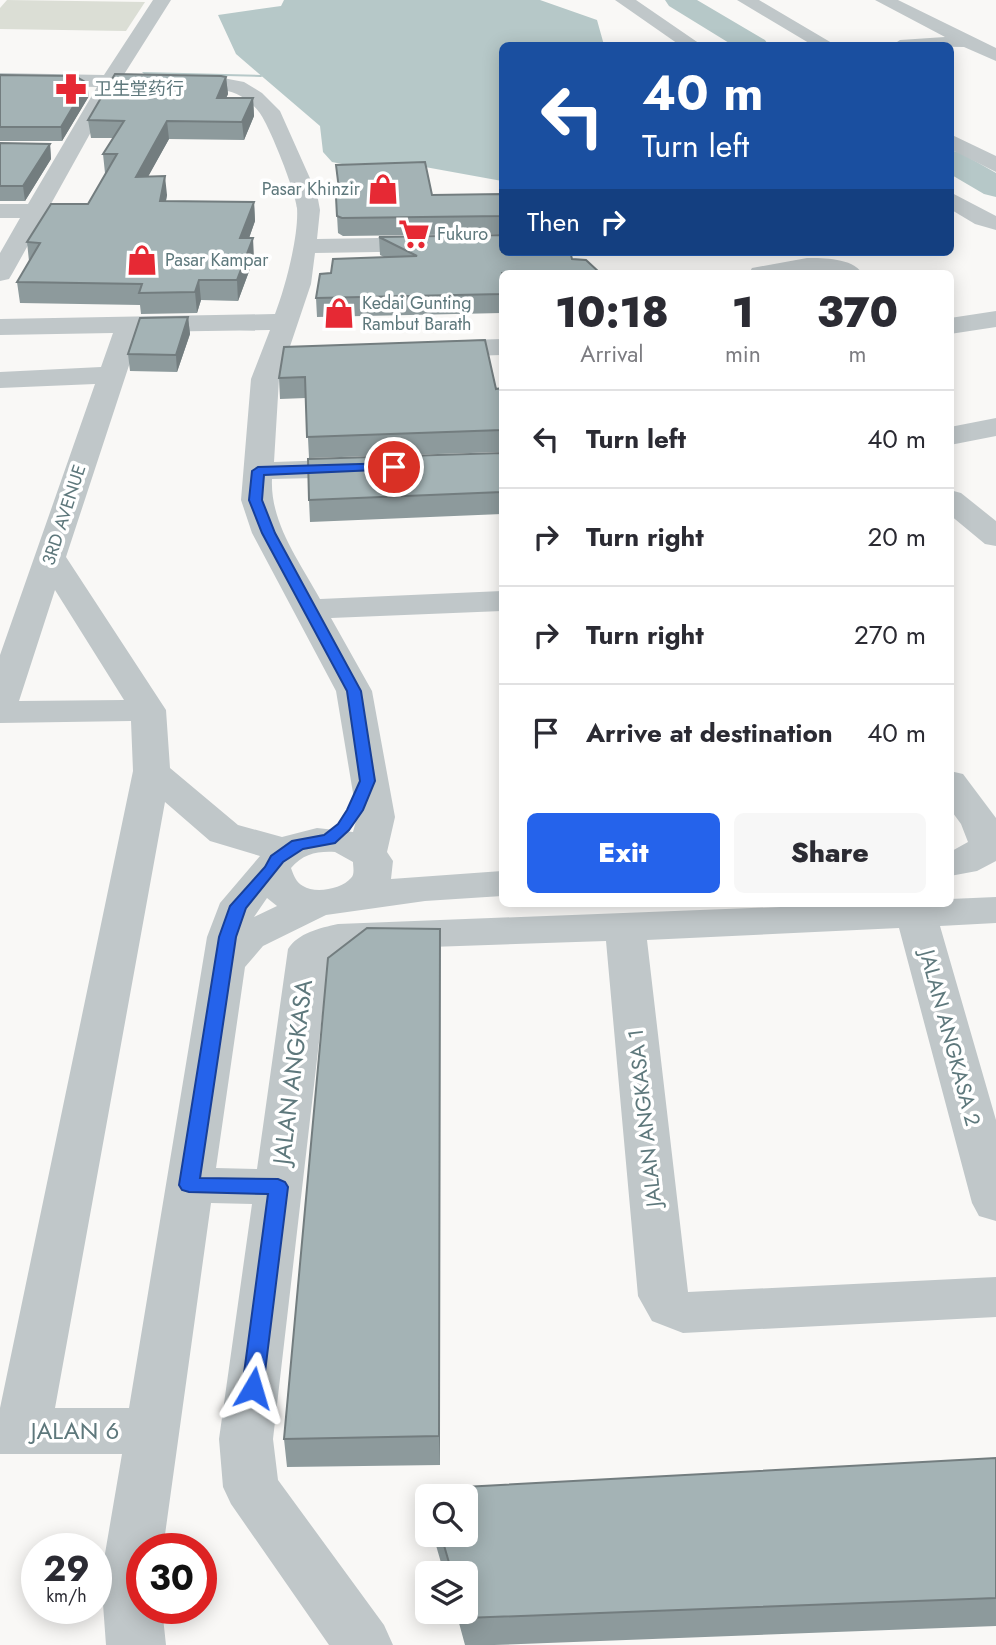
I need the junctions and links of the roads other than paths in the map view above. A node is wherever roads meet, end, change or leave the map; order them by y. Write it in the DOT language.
graph roads {
  1 [pos="162,0"];
  2 [pos="178,0"];
  3 [pos="624,0"];
  4 [pos="747,0"];
  5 [pos="884,0"];
  6 [pos="996,39"];
  7 [pos="967,41"];
  8 [pos="688,42"];
  9 [pos="821,42"];
  10 [pos="954,42"];
  11 [pos="996,55"];
  12 [pos="0,79"];
  13 [pos="119,81"];
  14 [pos="954,142"];
  15 [pos="996,165"];
  16 [pos="954,201"];
  17 [pos="0,211"];
  18 [pos="36,211"];
  19 [pos="996,223"];
  20 [pos="499,243"];
  21 [pos="306,246"];
  22 [pos="781,270"];
  23 [pos="842,270"];
  24 [pos="0,274"];
  25 [pos="996,319"];
  26 [pos="287,322"];
  27 [pos="129,325"];
  28 [pos="954,325"];
  29 [pos="0,327"];
  30 [pos="499,347"];
  31 [pos="410,349"];
  32 [pos="111,375"];
  33 [pos="0,380"];
  34 [pos="996,427"];
  35 [pos="954,435"];
  36 [pos="394,467"];
  37 [pos="258,471"];
  38 [pos="954,502"];
  39 [pos="996,537"];
  40 [pos="50,556"];
  41 [pos="499,601"];
  42 [pos="308,609"];
  43 [pos="0,706"];
  44 [pos="148,710"];
  45 [pos="0,712"];
  46 [pos="152,771"];
  47 [pos="368,781"];
  48 [pos="954,787"];
  49 [pos="329,839"];
  50 [pos="370,858"];
  51 [pos="279,860"];
  52 [pos="954,863"];
  53 [pos="489,885"];
  54 [pos="333,900"];
  55 [pos="996,910"];
  56 [pos="916,914"];
  57 [pos="625,927"];
  58 [pos="225,962"];
  59 [pos="189,1185"];
  60 [pos="278,1187"];
  61 [pos="996,1203"];
  62 [pos="996,1297"];
  63 [pos="12,1431"];
  64 [pos="150,1431"];
  65 [pos="136,1645"];
  66 [pos="363,1645"];
  1 -- 13 [label="street"];
  2 -- 13 [label="street"];
  3 -- 8 [label="street"];
  4 -- 9 [label="street"];
  5 -- 7 [label="street"];
  6 -- 7 [label="street"];
  7 -- 10 [label="street"];
  7 -- 11 [label="street"];
  12 -- 13 [label="street"];
  13 -- 18 [label="street"];
  13 -- 21 [label="street"];
  14 -- 15 [label="street"];
  16 -- 19 [label="street"];
  17 -- 18 [label="street"];
  18 -- 24 [label="street"];
  20 -- 21 [label="street"];
  21 -- 26 [label="street"];
  22 -- 23 [label="street"];
  25 -- 28 [label="street"];
  26 -- 27 [label="street"];
  26 -- 37 [label="street"];
  27 -- 29 [label="street"];
  27 -- 32 [label="street, 3RD AVENUE"];
  30 -- 31 [label="street"];
  32 -- 33 [label="street"];
  32 -- 40 [label="street, 3RD AVENUE"];
  34 -- 35 [label="street"];
  36 -- 37 [label="street"];
  37 -- 42 [label="street"];
  38 -- 39 [label="street"];
  40 -- 43 [label="street, 3RD AVENUE"];
  40 -- 44 [label="street"];
  41 -- 42 [label="street"];
  42 -- 47 [label="street"];
  44 -- 45 [label="street"];
  44 -- 46 [label="street"];
  46 -- 51 [label="street"];
  46 -- 63 [label="street"];
  47 -- 49 [label="street"];
  47 -- 50 [label="street"];
  48 -- 52 [label="street"];
  49 -- 50 [label="street"];
  49 -- 51 [label="street"];
  50 -- 53 [label="street"];
  50 -- 54 [label="street"];
  51 -- 54 [label="street"];
  51 -- 58 [label="street"];
  53 -- 54 [label="street"];
  54 -- 58 [label="street"];
  55 -- 56 [label="street"];
  56 -- 57 [label="street"];
  56 -- 61 [label="street, JALAN ANGKASA 2"];
  57 -- 60 [label="street, JALAN ANGKASA"];
  57 -- 62 [label="street, JALAN ANGKASA 1"];
  58 -- 59 [label="street"];
  59 -- 60 [label="street"];
  59 -- 64 [label="street"];
  60 -- 66 [label="street, JALAN ANGKASA"];
  63 -- 64 [label="street, JALAN 6"];
  64 -- 65 [label="street"];
}
